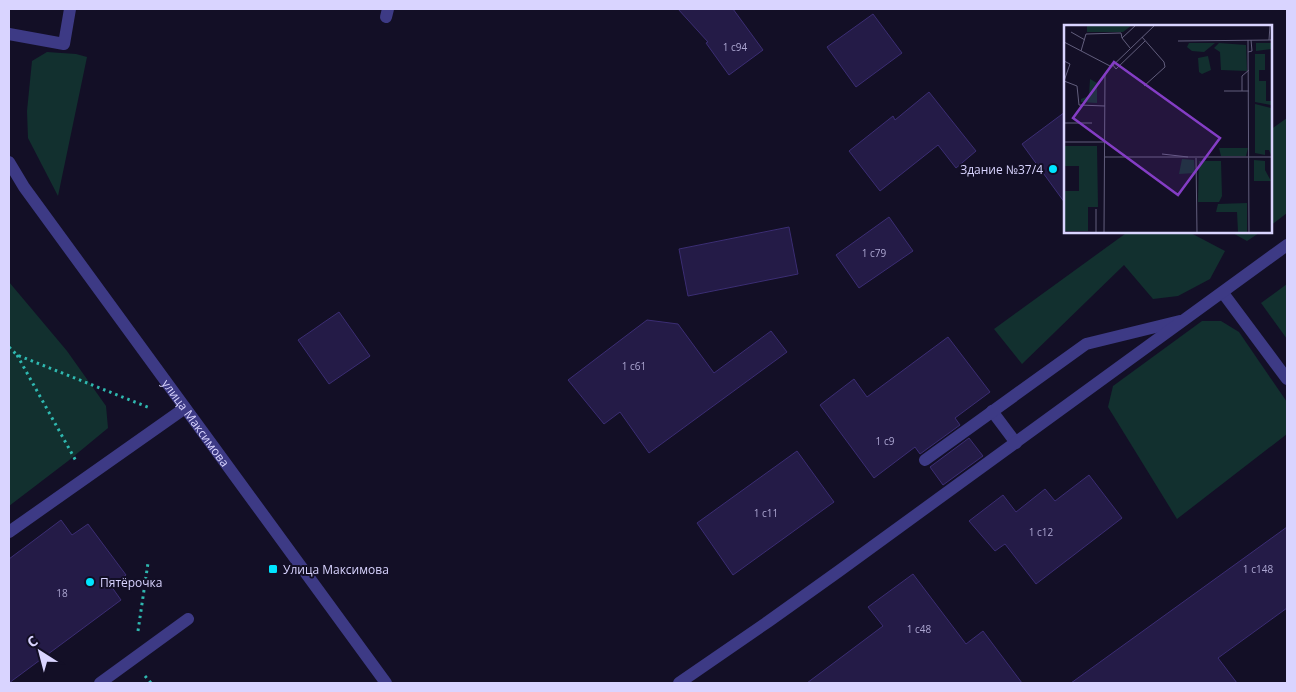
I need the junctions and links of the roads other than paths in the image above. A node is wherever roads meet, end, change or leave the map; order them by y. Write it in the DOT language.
graph roads {
  1 [pos="70,9"];
  2 [pos="9,34"];
  3 [pos="9,162"];
  4 [pos="1287,245"];
  5 [pos="1223,293"];
  6 [pos="1187,319"];
  7 [pos="1287,379"];
  8 [pos="185,408"];
  9 [pos="992,411"];
  10 [pos="1016,443"];
  11 [pos="924,460"];
  12 [pos="9,532"];
  13 [pos="188,619"];
  14 [pos="100,683"];
  15 [pos="386,683"];
  16 [pos="678,683"];
  1 -- 2 [label="street"];
  3 -- 8 [label="street, улица Максимова"];
  4 -- 5 [label="street"];
  5 -- 6 [label="street"];
  5 -- 7 [label="street"];
  6 -- 9 [label="street"];
  6 -- 10 [label="street"];
  8 -- 12 [label="street"];
  8 -- 15 [label="street, улица Максимова"];
  9 -- 10 [label="street"];
  9 -- 11 [label="street"];
  10 -- 16 [label="street"];
  13 -- 14 [label="street"];
}
